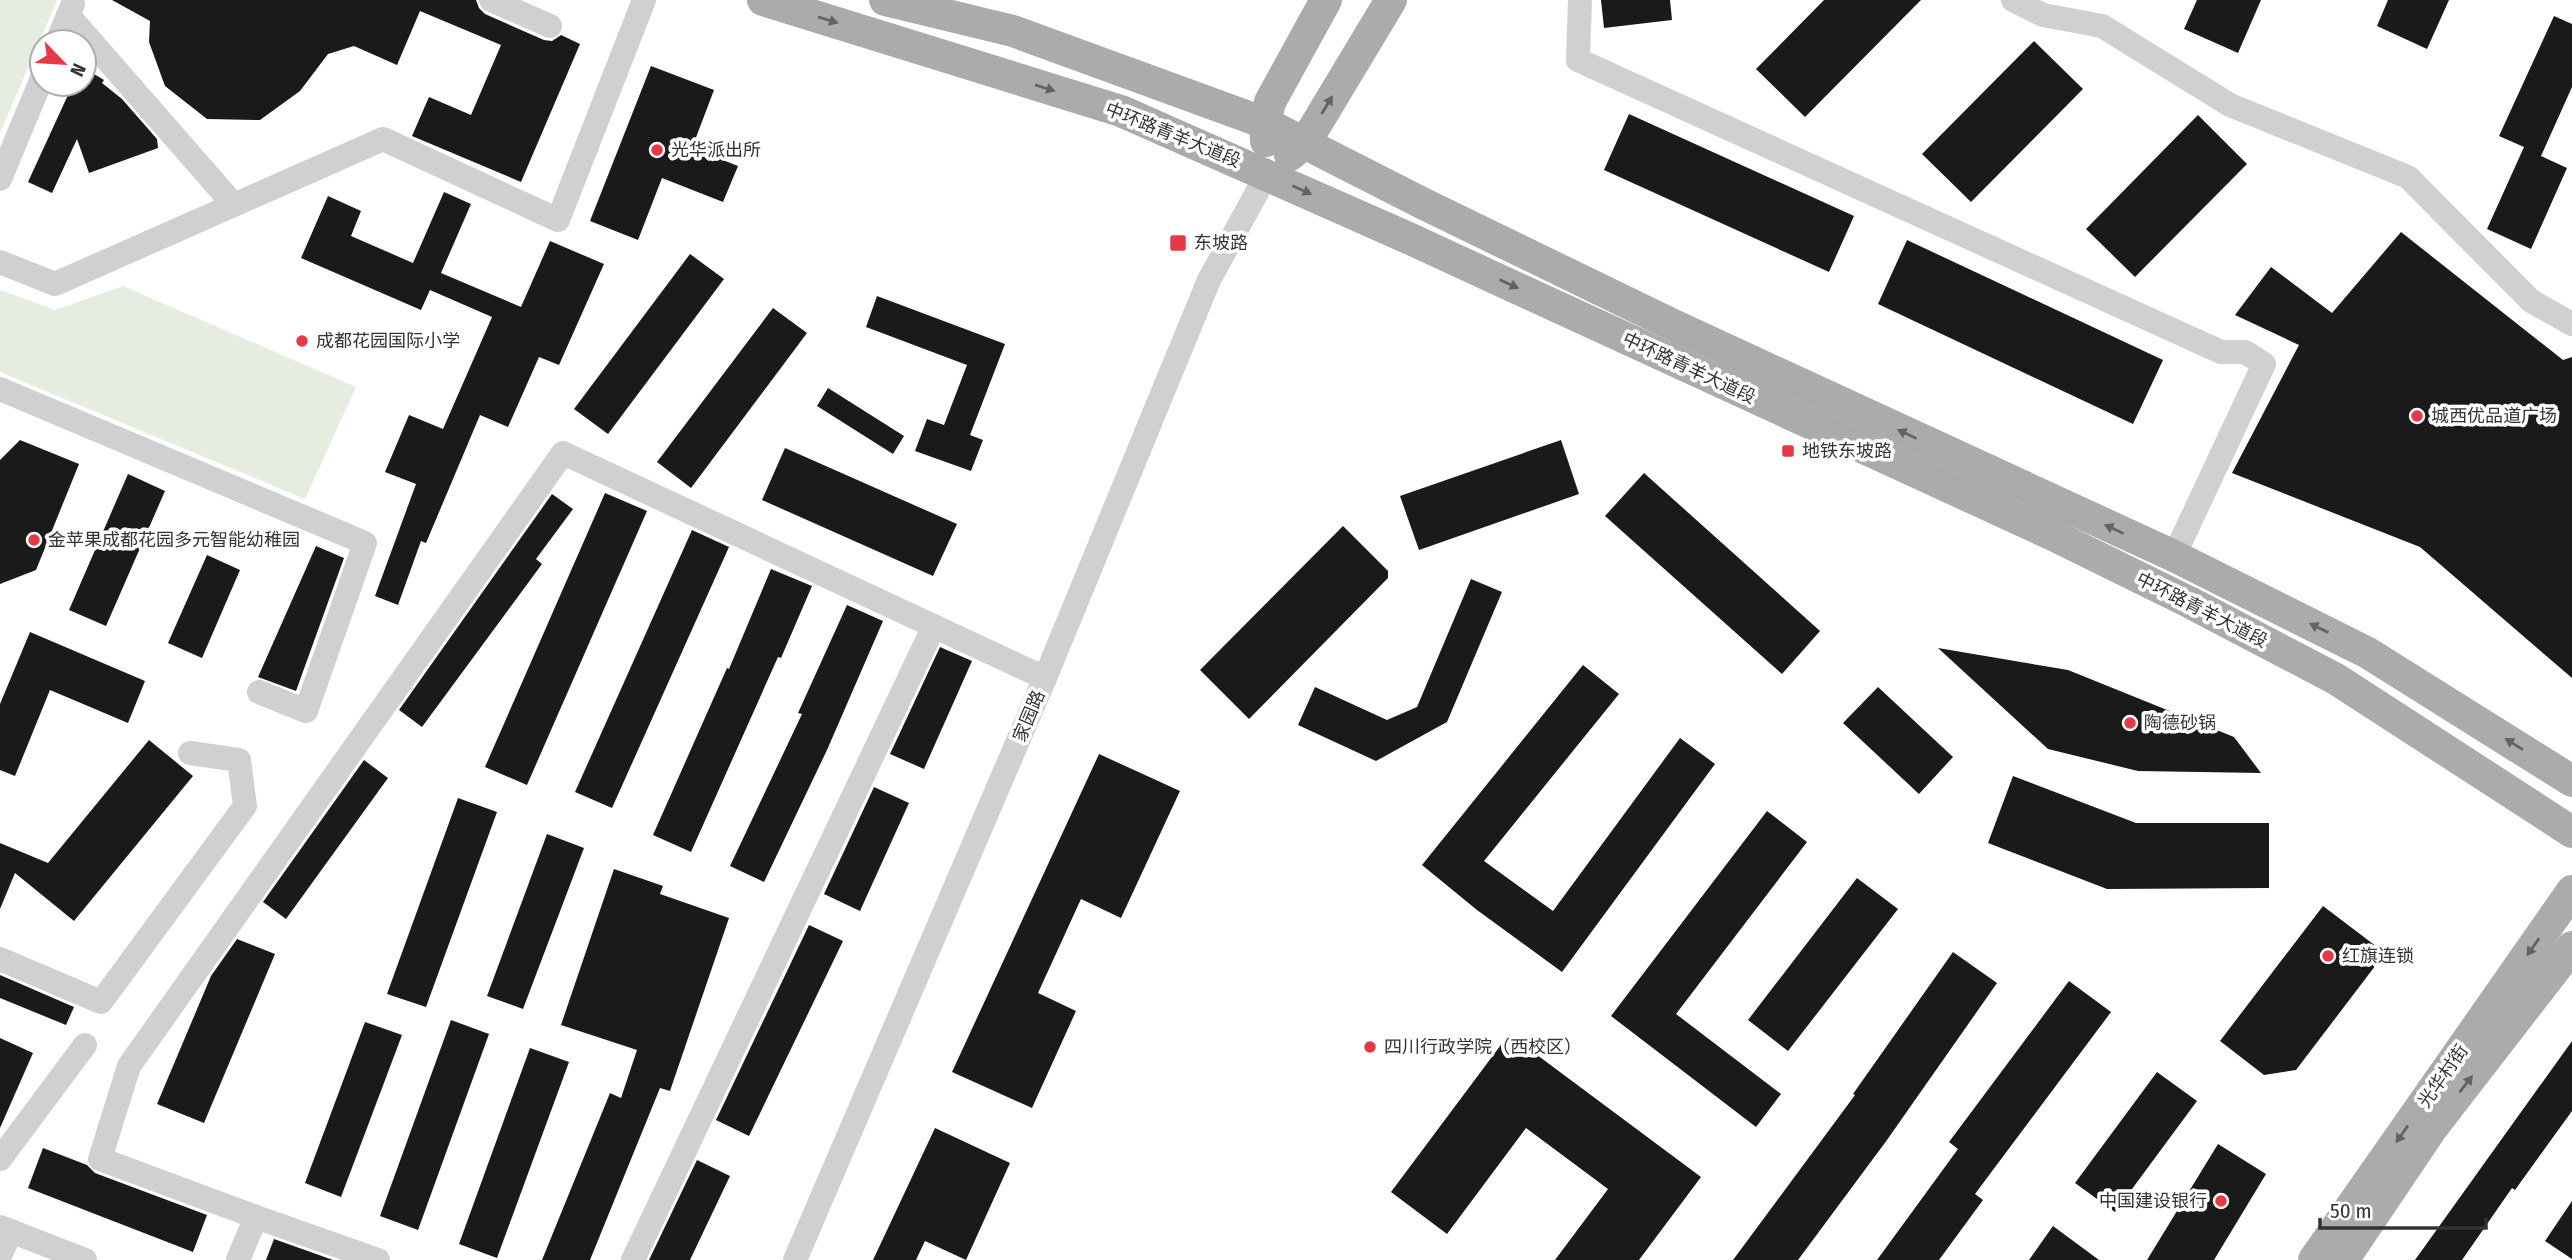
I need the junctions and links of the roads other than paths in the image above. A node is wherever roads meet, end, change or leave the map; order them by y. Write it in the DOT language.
graph roads {
  1 [pos="491,0"];
  2 [pos="644,0"];
  3 [pos="763,0"];
  4 [pos="885,0"];
  5 [pos="1326,0"];
  6 [pos="1391,0"];
  7 [pos="1580,0"];
  8 [pos="2013,0"];
  9 [pos="71,8"];
  10 [pos="550,26"];
  11 [pos="63,28"];
  12 [pos="34,98"];
  13 [pos="1265,123"];
  14 [pos="1306,143"];
  15 [pos="1267,174"];
  16 [pos="0,179"];
  17 [pos="234,205"];
  18 [pos="0,262"];
  19 [pos="2572,324"];
  20 [pos="0,390"];
  21 [pos="2174,556"];
  22 [pos="934,626"];
  23 [pos="1045,678"];
  24 [pos="259,692"];
  25 [pos="190,753"];
  26 [pos="2572,781"];
  27 [pos="2572,832"];
  28 [pos="2572,891"];
  29 [pos="2572,947"];
  30 [pos="0,959"];
  31 [pos="85,1045"];
  32 [pos="0,1159"];
  33 [pos="256,1217"];
  34 [pos="5,1229"];
  35 [pos="0,1256"];
  36 [pos="85,1260"];
  37 [pos="238,1260"];
  38 [pos="378,1260"];
  39 [pos="633,1260"];
  40 [pos="795,1260"];
  41 [pos="2314,1260"];
  42 [pos="2343,1260"];
  1 -- 10 [label="street"];
  2 -- 17 [label="street"];
  3 -- 15 [label="main road, 中环路青羊大道段, one-way"];
  4 -- 13 [label="main road, 中环路青羊大道段"];
  5 -- 13 [label="main road"];
  14 -- 6 [label="main road, one-way"];
  7 -- 21 [label="street"];
  8 -- 19 [label="street"];
  9 -- 11 [label="street"];
  9 -- 17 [label="street"];
  12 -- 16 [label="street"];
  13 -- 14 [label="main road, 中环路青羊大道段"];
  13 -- 15 [label="main road"];
  14 -- 15 [label="main road"];
  21 -- 14 [label="main road, 中环路青羊大道段, one-way"];
  15 -- 23 [label="street, 家园路"];
  15 -- 27 [label="main road, 中环路青羊大道段, one-way"];
  17 -- 18 [label="street"];
  20 -- 24 [label="street"];
  26 -- 21 [label="main road, 中环路青羊大道段, one-way"];
  22 -- 23 [label="street"];
  22 -- 33 [label="street"];
  22 -- 39 [label="street"];
  23 -- 40 [label="street, 家园路"];
  25 -- 30 [label="street"];
  28 -- 41 [label="main road, 光华村街, one-way"];
  42 -- 29 [label="main road, 光华村街, one-way"];
  31 -- 32 [label="street"];
  33 -- 37 [label="street"];
  33 -- 38 [label="street"];
  34 -- 35 [label="street"];
  34 -- 36 [label="street"];
}
